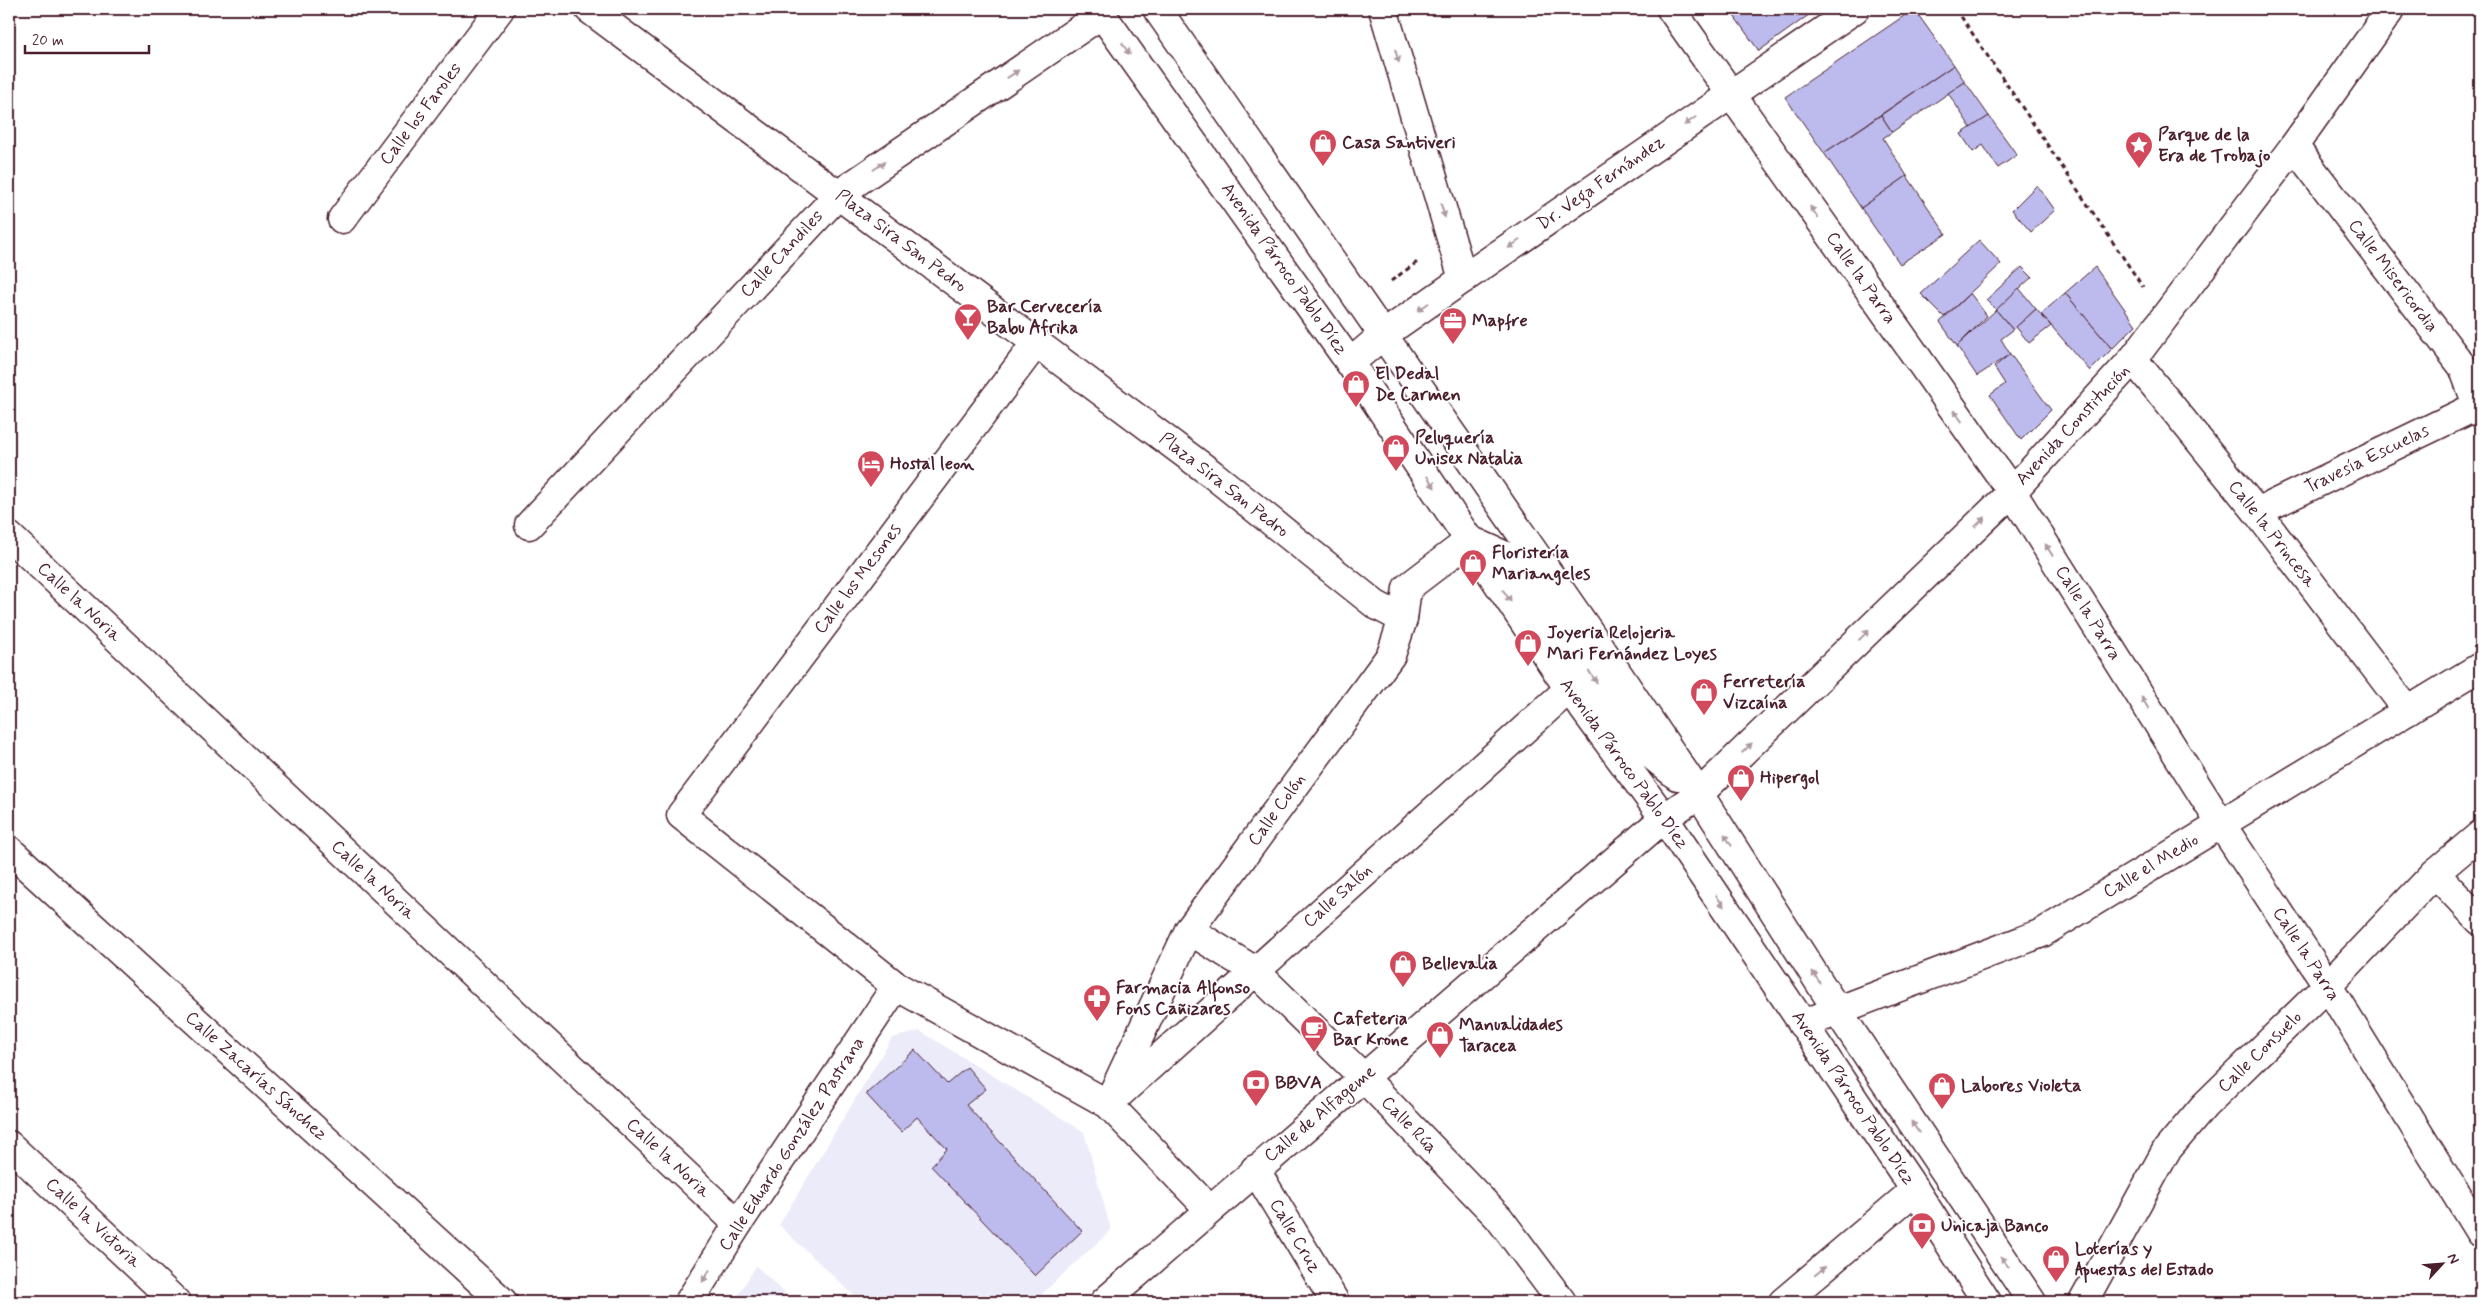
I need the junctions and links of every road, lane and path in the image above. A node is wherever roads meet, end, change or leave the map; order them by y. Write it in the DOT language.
graph roads {
  1 [pos="500,9"];
  2 [pos="589,9"];
  3 [pos="1157,9"];
  4 [pos="1383,9"];
  5 [pos="1671,9"];
  6 [pos="1855,9"];
  7 [pos="1956,9"];
  8 [pos="2391,9"];
  9 [pos="1100,11"];
  10 [pos="1731,94"];
  11 [pos="2294,146"];
  12 [pos="839,194"];
  13 [pos="342,219"];
  14 [pos="1451,237"];
  15 [pos="1463,279"];
  16 [pos="1385,286"];
  17 [pos="2164,318"];
  18 [pos="1383,335"];
  19 [pos="1036,343"];
  20 [pos="2133,359"];
  21 [pos="1350,363"];
  22 [pos="2478,409"];
  23 [pos="2012,492"];
  24 [pos="2257,512"];
  25 [pos="528,525"];
  26 [pos="9,536"];
  27 [pos="1470,540"];
  28 [pos="1403,619"];
  29 [pos="2480,667"];
  30 [pos="1569,689"];
  31 [pos="2408,710"];
  32 [pos="1699,794"];
  33 [pos="1664,818"];
  34 [pos="2221,824"];
  35 [pos="2480,835"];
  36 [pos="9,850"];
  37 [pos="2435,873"];
  38 [pos="2480,921"];
  39 [pos="1190,930"];
  40 [pos="1255,971"];
  41 [pos="896,986"];
  42 [pos="2328,986"];
  43 [pos="1837,1010"];
  44 [pos="1802,1024"];
  45 [pos="1364,1078"];
  46 [pos="1108,1104"];
  47 [pos="9,1145"];
  48 [pos="1255,1169"];
  49 [pos="1915,1190"];
  50 [pos="1209,1209"];
  51 [pos="738,1224"];
  52 [pos="2480,1233"];
  53 [pos="176,1302"];
  54 [pos="503,1302"];
  55 [pos="689,1302"];
  56 [pos="1104,1302"];
  57 [pos="1335,1302"];
  58 [pos="1562,1302"];
  59 [pos="1783,1302"];
  60 [pos="1987,1302"];
  61 [pos="2032,1302"];
  62 [pos="2083,1302"];
  1 -- 13 [label="street, Calle los Faroles"];
  2 -- 12 [label="street, Plaza Sira San Pedro"];
  3 -- 18 [label="street, Avenida Párroco Pablo Díez"];
  4 -- 14 [label="street, one-way"];
  5 -- 10 [label="street, Calle la Parra"];
  6 -- 10 [label="street, Dr. Vega Fernández"];
  7 -- 17 [label="path"];
  8 -- 11 [label="street, Avenida Constitución"];
  12 -- 9 [label="street, Calle Candiles, one-way"];
  9 -- 21 [label="street, Avenida Párroco Pablo Díez, one-way"];
  10 -- 15 [label="street, Dr. Vega Fernández, one-way"];
  23 -- 10 [label="street, Calle la Parra, one-way"];
  11 -- 17 [label="street, Avenida Constitución"];
  11 -- 22 [label="street, Calle Misericordia"];
  12 -- 19 [label="street, Plaza Sira San Pedro"];
  12 -- 25 [label="street, Calle Candiles"];
  14 -- 15 [label="street"];
  14 -- 16 [label="path"];
  15 -- 18 [label="street, Dr. Vega Fernández, one-way"];
  17 -- 20 [label="street, Avenida Constitución"];
  18 -- 21 [label="street, Dr. Vega Fernández"];
  18 -- 32 [label="street, Avenida Párroco Pablo Díez"];
  19 -- 28 [label="street, Plaza Sira San Pedro"];
  19 -- 41 [label="street, Calle los Mesones"];
  20 -- 23 [label="street, Avenida Constitución"];
  20 -- 24 [label="street, Calle la Princesa"];
  21 -- 27 [label="street, Avenida Párroco Pablo Díez, one-way"];
  22 -- 24 [label="street, Travesía Escuelas"];
  32 -- 23 [label="street, Avenida Constitución, one-way"];
  34 -- 23 [label="street, Calle la Parra, one-way"];
  24 -- 31 [label="street, Calle la Princesa"];
  26 -- 51 [label="street, Calle la Noria"];
  27 -- 28 [label="street, Calle Colón"];
  27 -- 30 [label="street, Avenida Párroco Pablo Díez, one-way"];
  27 -- 32 [label="street, one-way"];
  28 -- 39 [label="street, Calle Colón"];
  29 -- 31 [label="street, Calle el Medio"];
  30 -- 33 [label="street, Avenida Párroco Pablo Díez"];
  30 -- 40 [label="street, Calle Salón"];
  31 -- 34 [label="street, Calle el Medio"];
  32 -- 33 [label="street, Calle de Alfageme"];
  43 -- 32 [label="street, Avenida Párroco Pablo Díez, one-way"];
  33 -- 44 [label="street, Avenida Párroco Pablo Díez, one-way"];
  33 -- 45 [label="street, Calle de Alfageme"];
  34 -- 42 [label="street, Calle la Parra"];
  34 -- 43 [label="street, Calle el Medio"];
  35 -- 37 [label="street, Calle Consuelo"];
  36 -- 54 [label="street, Calle Zacarías Sánchez"];
  37 -- 38 [label="street"];
  37 -- 42 [label="street, Calle Consuelo"];
  39 -- 40 [label="street, Calle Rúa"];
  39 -- 46 [label="street, Calle Colón"];
  40 -- 45 [label="street, Calle Rúa"];
  40 -- 46 [label="street, Calle Salón"];
  41 -- 46 [label="street"];
  41 -- 51 [label="street, Calle Eduardo González Pastrana"];
  42 -- 52 [label="street, Calle la Parra"];
  42 -- 62 [label="street, Calle Consuelo"];
  43 -- 44 [label="street, Calle el Medio"];
  61 -- 43 [label="street, Avenida Párroco Pablo Díez, one-way"];
  44 -- 49 [label="street, Avenida Párroco Pablo Díez"];
  45 -- 48 [label="street, Calle de Alfageme"];
  45 -- 58 [label="street, Calle Rúa"];
  46 -- 50 [label="street"];
  47 -- 53 [label="street, Calle la Victoria"];
  48 -- 50 [label="street, Calle de Alfageme"];
  48 -- 57 [label="street, Calle Cruz"];
  59 -- 49 [label="street, one-way"];
  49 -- 60 [label="street, Avenida Párroco Pablo Díez"];
  50 -- 56 [label="street, Calle de Alfageme"];
  51 -- 55 [label="street, Calle Eduardo González Pastrana, one-way"];
}
